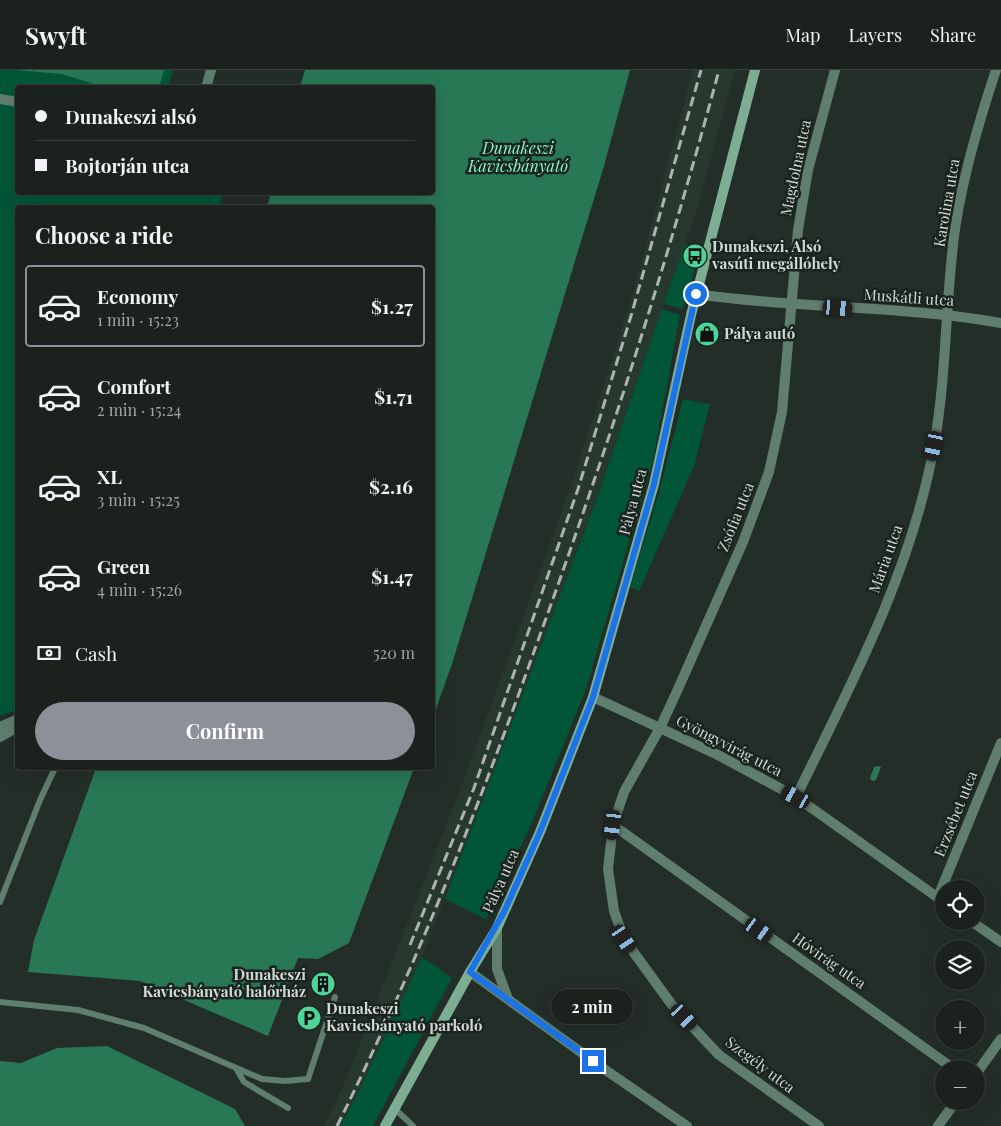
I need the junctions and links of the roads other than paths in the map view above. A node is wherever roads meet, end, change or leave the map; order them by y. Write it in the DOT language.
graph roads {
  1 [pos="211,70"];
  2 [pos="755,70"];
  3 [pos="835,70"];
  4 [pos="996,70"];
  5 [pos="207,85"];
  6 [pos="0,99"];
  7 [pos="15,102"];
  8 [pos="696,294"];
  9 [pos="792,304"];
  10 [pos="948,316"];
  11 [pos="1001,323"];
  12 [pos="593,697"];
  13 [pos="15,721"];
  14 [pos="0,727"];
  15 [pos="660,728"];
  16 [pos="15,729"];
  17 [pos="0,737"];
  18 [pos="1001,743"];
  19 [pos="54,770"];
  20 [pos="796,797"];
  21 [pos="613,825"];
  22 [pos="948,880"];
  23 [pos="935,895"];
  24 [pos="0,902"];
  25 [pos="496,928"];
  26 [pos="984,930"];
  27 [pos="1001,942"];
  28 [pos="470,972"];
  29 [pos="500,976"];
  30 [pos="488,986"];
  31 [pos="334,997"];
  32 [pos="508,999"];
  33 [pos="0,1002"];
  34 [pos="1001,1039"];
  35 [pos="941,1060"];
  36 [pos="985,1061"];
  37 [pos="235,1067"];
  38 [pos="288,1108"];
  39 [pos="394,1108"];
  40 [pos="950,1110"];
  41 [pos="385,1126"];
  42 [pos="413,1126"];
  43 [pos="687,1126"];
  44 [pos="819,1126"];
  45 [pos="938,1126"];
  1 -- 5 [label="street"];
  2 -- 8 [label="street, Pálya utca"];
  3 -- 9 [label="street, Magdolna utca"];
  4 -- 10 [label="street, Karolina utca"];
  6 -- 7 [label="street"];
  8 -- 9 [label="street, Muskátli utca"];
  8 -- 12 [label="street, Pálya utca"];
  9 -- 10 [label="street, Muskátli utca"];
  9 -- 15 [label="street, Zsófia utca"];
  10 -- 11 [label="street, Muskátli utca"];
  10 -- 20 [label="street, Mária utca"];
  12 -- 15 [label="street, Gyöngyvirág utca"];
  12 -- 25 [label="street, Pálya utca"];
  13 -- 14 [label="street"];
  15 -- 20 [label="street, Gyöngyvirág utca"];
  15 -- 21 [label="street, Szegély utca"];
  16 -- 17 [label="street"];
  18 -- 22 [label="street, Erzsébet utca"];
  19 -- 24 [label="lane"];
  20 -- 23 [label="street, Gyöngyvirág utca"];
  21 -- 35 [label="street, Hóvirág utca"];
  21 -- 44 [label="street, Szegély utca"];
  25 -- 28 [label="street, Pálya utca"];
  25 -- 29 [label="street, Pálya utca"];
  26 -- 27 [label="street"];
  28 -- 30 [label="street"];
  28 -- 39 [label="street, Pálya utca"];
  29 -- 30 [label="street"];
  29 -- 32 [label="street, Pálya utca"];
  30 -- 32 [label="street"];
  31 -- 37 [label="lane"];
  32 -- 43 [label="street"];
  33 -- 37 [label="lane"];
  34 -- 36 [label="street"];
  37 -- 38 [label="lane"];
  39 -- 41 [label="street, Pálya utca"];
  39 -- 42 [label="lane"];
  40 -- 45 [label="street"];
}
